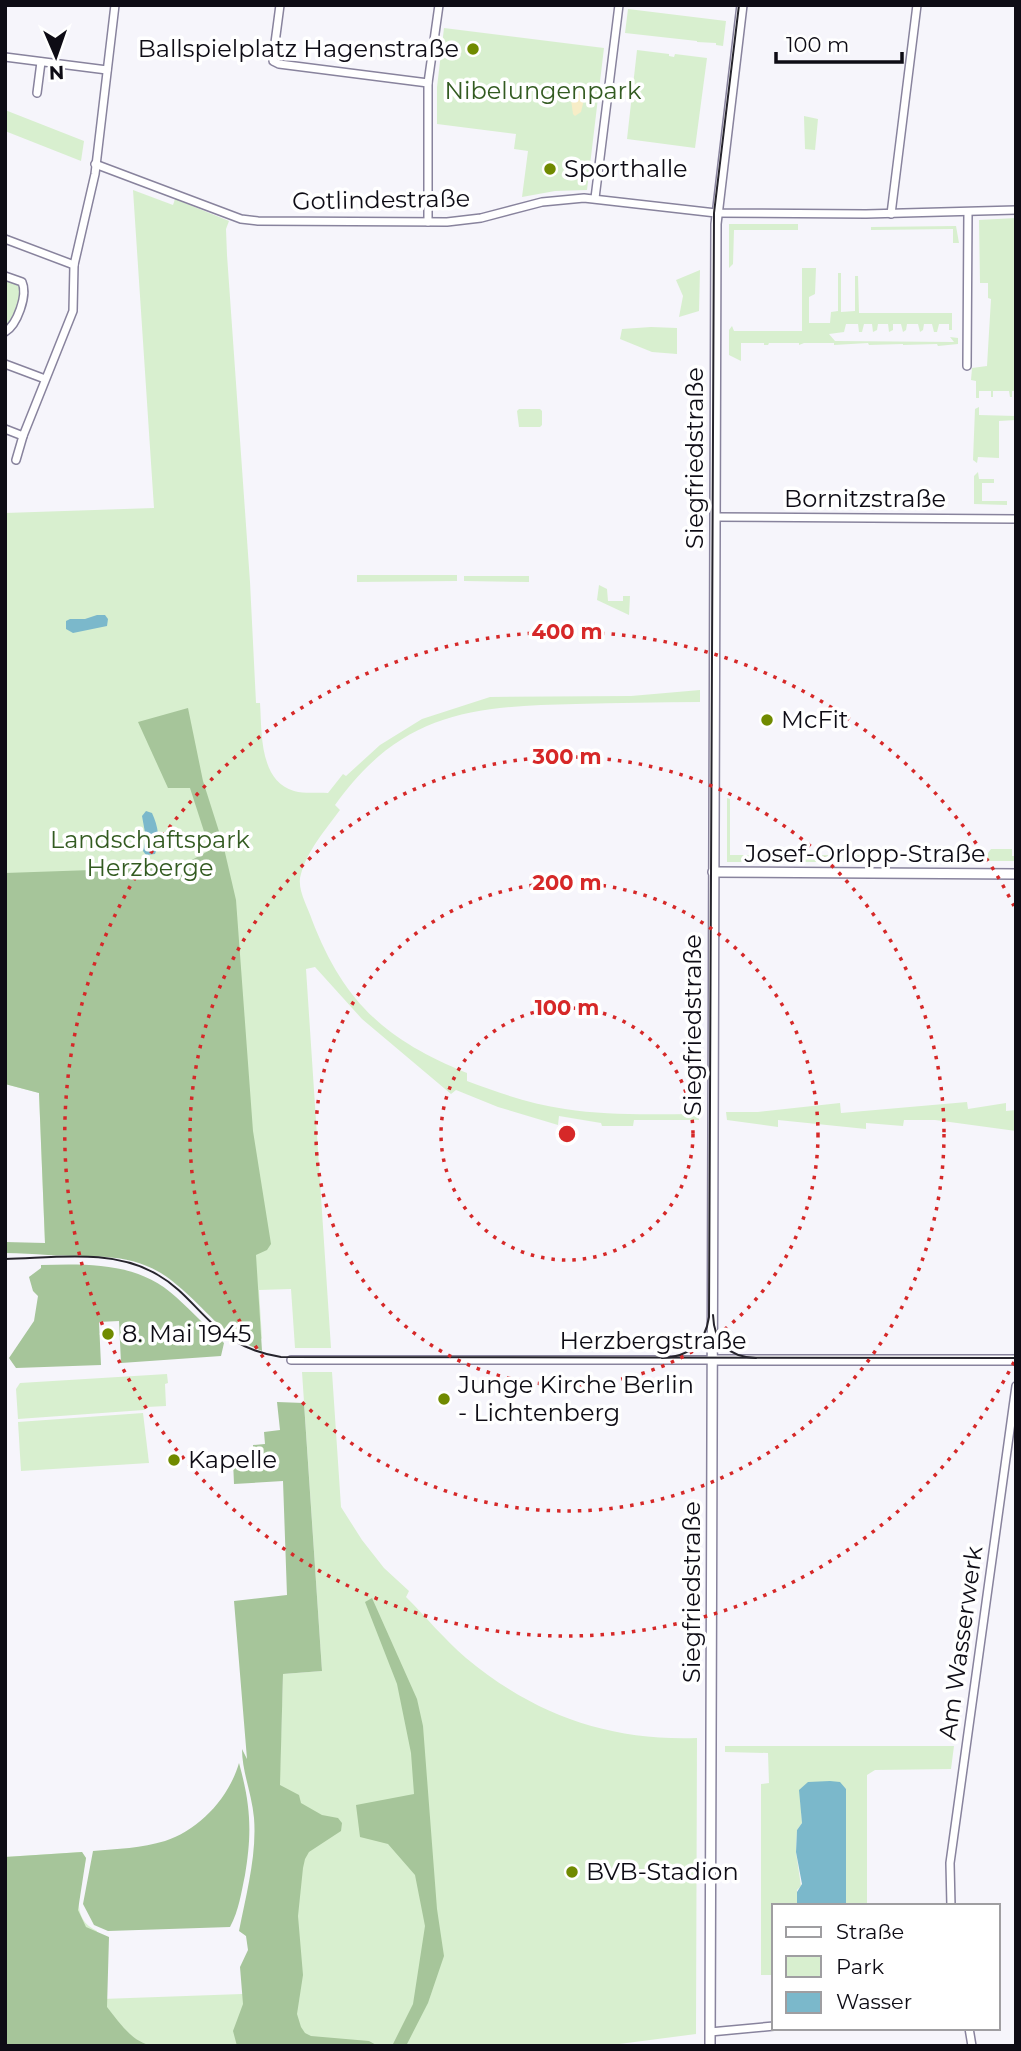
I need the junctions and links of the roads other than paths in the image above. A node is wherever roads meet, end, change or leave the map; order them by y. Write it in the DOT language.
graph roads {
  1 [pos="115,5"];
  2 [pos="280,5"];
  3 [pos="439,5"];
  4 [pos="619,5"];
  5 [pos="742,5"];
  6 [pos="917,5"];
  7 [pos="5,57"];
  8 [pos="41,62"];
  9 [pos="107,70"];
  10 [pos="428,83"];
  11 [pos="37,93"];
  12 [pos="95,164"];
  13 [pos="595,198"];
  14 [pos="1016,210"];
  15 [pos="968,212"];
  16 [pos="716,213"];
  17 [pos="891,214"];
  18 [pos="428,222"];
  19 [pos="5,239"];
  20 [pos="74,265"];
  21 [pos="5,276"];
  22 [pos="5,332"];
  23 [pos="5,364"];
  24 [pos="967,366"];
  25 [pos="45,379"];
  26 [pos="5,429"];
  27 [pos="23,436"];
  28 [pos="16,460"];
  29 [pos="715,517"];
  30 [pos="1016,519"];
  31 [pos="713,872"];
  32 [pos="1016,874"];
  33 [pos="291,1360"];
  34 [pos="711,1360"];
  35 [pos="1016,1360"];
  36 [pos="1016,1386"];
  37 [pos="951,1904"];
  38 [pos="772,2026"];
  39 [pos="710,2032"];
  40 [pos="710,2046"];
  1 -- 9 [label="street"];
  2 -- 10 [label="street"];
  3 -- 10 [label="street"];
  4 -- 13 [label="street"];
  5 -- 16 [label="street, Siegfriedstraße"];
  6 -- 17 [label="street"];
  7 -- 8 [label="street"];
  8 -- 9 [label="street"];
  8 -- 11 [label="street"];
  9 -- 12 [label="street"];
  10 -- 18 [label="street"];
  12 -- 18 [label="street, Gotlindestraße"];
  12 -- 20 [label="street"];
  13 -- 16 [label="street, Gotlindestraße"];
  13 -- 18 [label="street, Gotlindestraße"];
  14 -- 15 [label="street, Gotlindestraße"];
  15 -- 17 [label="street, Gotlindestraße"];
  15 -- 24 [label="street"];
  16 -- 17 [label="street, Gotlindestraße"];
  16 -- 29 [label="street, Siegfriedstraße"];
  19 -- 20 [label="street"];
  20 -- 25 [label="street"];
  21 -- 22 [label="street"];
  23 -- 25 [label="street"];
  25 -- 27 [label="street"];
  26 -- 27 [label="street"];
  27 -- 28 [label="street"];
  29 -- 30 [label="street, Bornitzstraße"];
  29 -- 31 [label="street, Siegfriedstraße"];
  31 -- 32 [label="street, Josef-Orlopp-Straße"];
  31 -- 34 [label="street, Siegfriedstraße"];
  33 -- 34 [label="street, Herzbergstraße"];
  34 -- 35 [label="street, Herzbergstraße"];
  34 -- 39 [label="street, Siegfriedstraße"];
  36 -- 37 [label="street, Am Wasserwerk"];
  38 -- 39 [label="street"];
  39 -- 40 [label="street, Siegfriedstraße"];
}
